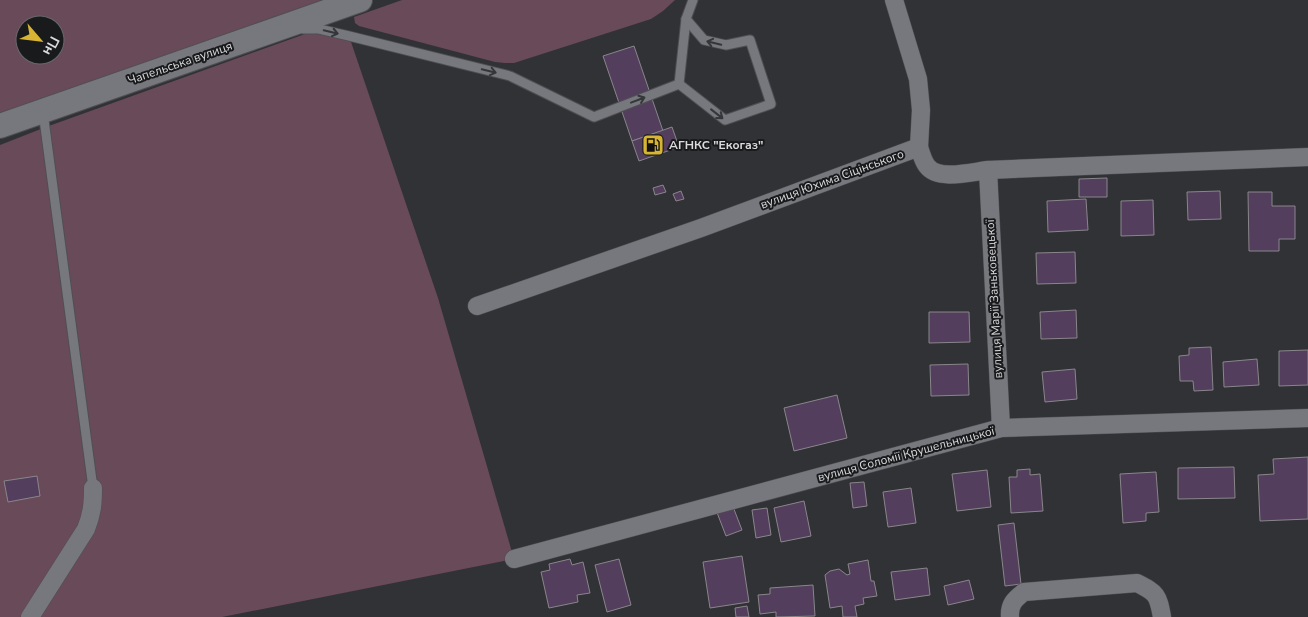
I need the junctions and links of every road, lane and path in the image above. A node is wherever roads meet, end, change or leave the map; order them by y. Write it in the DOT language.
graph roads {
  1 [pos="360,0"];
  2 [pos="693,0"];
  3 [pos="894,0"];
  4 [pos="686,20"];
  5 [pos="283,28"];
  6 [pos="679,84"];
  7 [pos="43,110"];
  8 [pos="0,126"];
  9 [pos="919,147"];
  10 [pos="1308,156"];
  11 [pos="988,170"];
  12 [pos="477,306"];
  13 [pos="1308,418"];
  14 [pos="1001,428"];
  15 [pos="93,488"];
  16 [pos="514,558"];
  17 [pos="30,617"];
  18 [pos="1010,617"];
  19 [pos="1162,617"];
  1 -- 5 [label="main road, Чапельська вулиця"];
  2 -- 4 [label="lane"];
  3 -- 9 [label="street"];
  4 -- 6 [label="lane"];
  6 -- 4 [label="lane, one-way"];
  5 -- 6 [label="lane, one-way"];
  5 -- 7 [label="main road, Чапельська вулиця"];
  7 -- 8 [label="main road, Чапельська вулиця"];
  7 -- 15 [label="lane"];
  9 -- 11 [label="street, вулиця Юхима Сіцінського"];
  9 -- 12 [label="street, вулиця Юхима Сіцінського"];
  10 -- 11 [label="street, вулиця Юхима Сіцінського"];
  11 -- 14 [label="street, вулиця Марії Заньковецької"];
  13 -- 14 [label="street, вулиця Соломії Крушельницької"];
  14 -- 16 [label="street, вулиця Соломії Крушельницької"];
  15 -- 17 [label="street"];
  18 -- 19 [label="street"];
}
